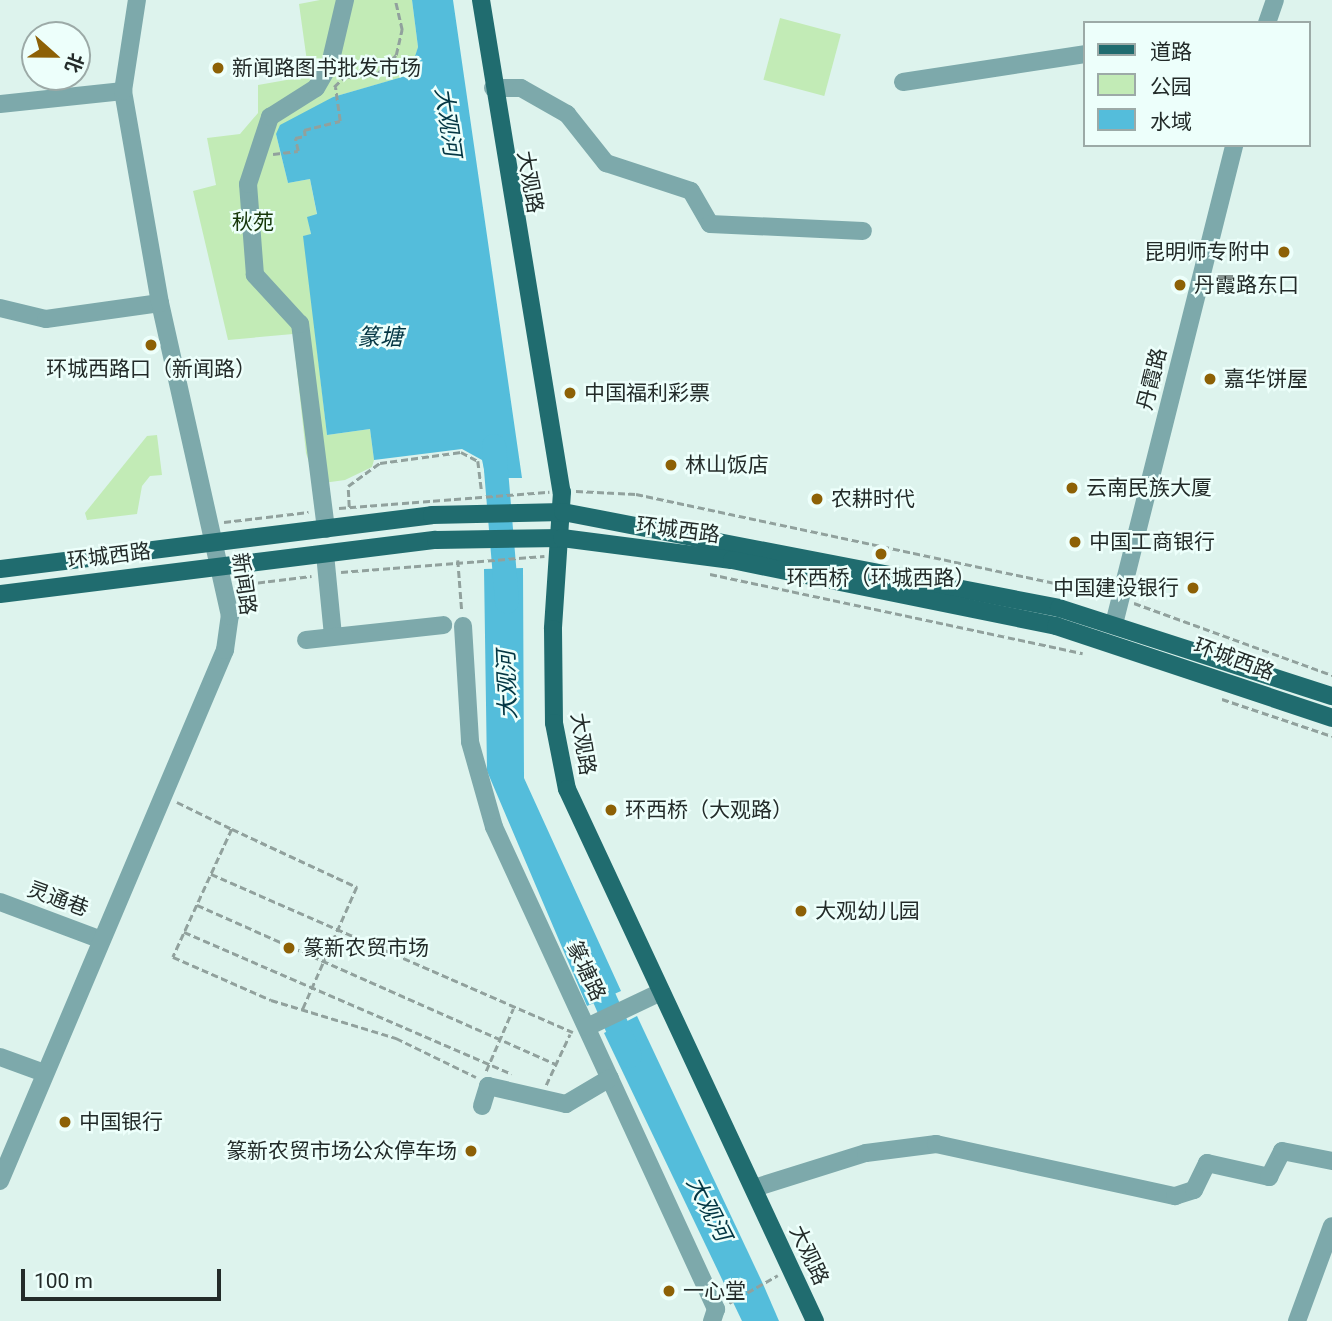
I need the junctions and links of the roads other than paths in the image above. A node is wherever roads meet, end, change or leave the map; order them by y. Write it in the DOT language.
graph roads {
  1 [pos="137,0"];
  2 [pos="345,0"];
  3 [pos="481,0"];
  4 [pos="1275,0"];
  5 [pos="1268,21"];
  6 [pos="1084,54"];
  7 [pos="903,82"];
  8 [pos="493,88"];
  9 [pos="123,91"];
  10 [pos="0,104"];
  11 [pos="1233,147"];
  12 [pos="863,231"];
  13 [pos="160,303"];
  14 [pos="0,308"];
  15 [pos="563,512"];
  16 [pos="326,529"];
  17 [pos="215,543"];
  18 [pos="562,547"];
  19 [pos="325,554"];
  20 [pos="221,568"];
  21 [pos="0,569"];
  22 [pos="0,594"];
  23 [pos="1114,624"];
  24 [pos="443,625"];
  25 [pos="463,626"];
  26 [pos="332,636"];
  27 [pos="306,640"];
  28 [pos="1332,696"];
  29 [pos="1332,718"];
  30 [pos="0,902"];
  31 [pos="99,939"];
  32 [pos="661,992"];
  33 [pos="578,1030"];
  34 [pos="0,1057"];
  35 [pos="44,1073"];
  36 [pos="610,1078"];
  37 [pos="482,1106"];
  38 [pos="1332,1161"];
  39 [pos="0,1181"];
  40 [pos="754,1188"];
  41 [pos="1332,1226"];
  42 [pos="712,1321"];
  43 [pos="815,1321"];
  44 [pos="1297,1321"];
  1 -- 9 [label="street, 新闻路"];
  2 -- 16 [label="street"];
  3 -- 8 [label="main road, 大观路"];
  4 -- 5 [label="street"];
  6 -- 7 [label="street"];
  8 -- 12 [label="street"];
  8 -- 15 [label="main road, 大观路"];
  9 -- 10 [label="street"];
  9 -- 13 [label="street, 新闻路"];
  11 -- 23 [label="street, 丹霞路"];
  13 -- 14 [label="street"];
  13 -- 17 [label="street, 新闻路"];
  15 -- 16 [label="main road, 环城西路"];
  15 -- 18 [label="main road, 大观路"];
  15 -- 23 [label="main road, 环城西路"];
  16 -- 17 [label="main road, 环城西路"];
  17 -- 20 [label="street, 新闻路"];
  17 -- 21 [label="main road, 环城西路"];
  18 -- 19 [label="main road, 环城西路"];
  18 -- 29 [label="main road, 环城西路"];
  18 -- 32 [label="main road, 大观路"];
  19 -- 20 [label="main road, 环城西路"];
  19 -- 26 [label="street"];
  20 -- 22 [label="main road, 环城西路"];
  20 -- 31 [label="street, 新闻路"];
  23 -- 28 [label="main road, 环城西路"];
  24 -- 26 [label="street"];
  25 -- 33 [label="street, 篆塘路"];
  26 -- 27 [label="street"];
  30 -- 31 [label="street, 灵通巷"];
  31 -- 35 [label="street, 新闻路"];
  32 -- 33 [label="street"];
  32 -- 40 [label="main road, 大观路"];
  33 -- 36 [label="street, 篆塘路"];
  34 -- 35 [label="street"];
  35 -- 39 [label="street, 新闻路"];
  36 -- 37 [label="street"];
  36 -- 42 [label="street, 篆塘路"];
  38 -- 40 [label="street"];
  40 -- 43 [label="main road, 大观路"];
  41 -- 44 [label="street"];
}
